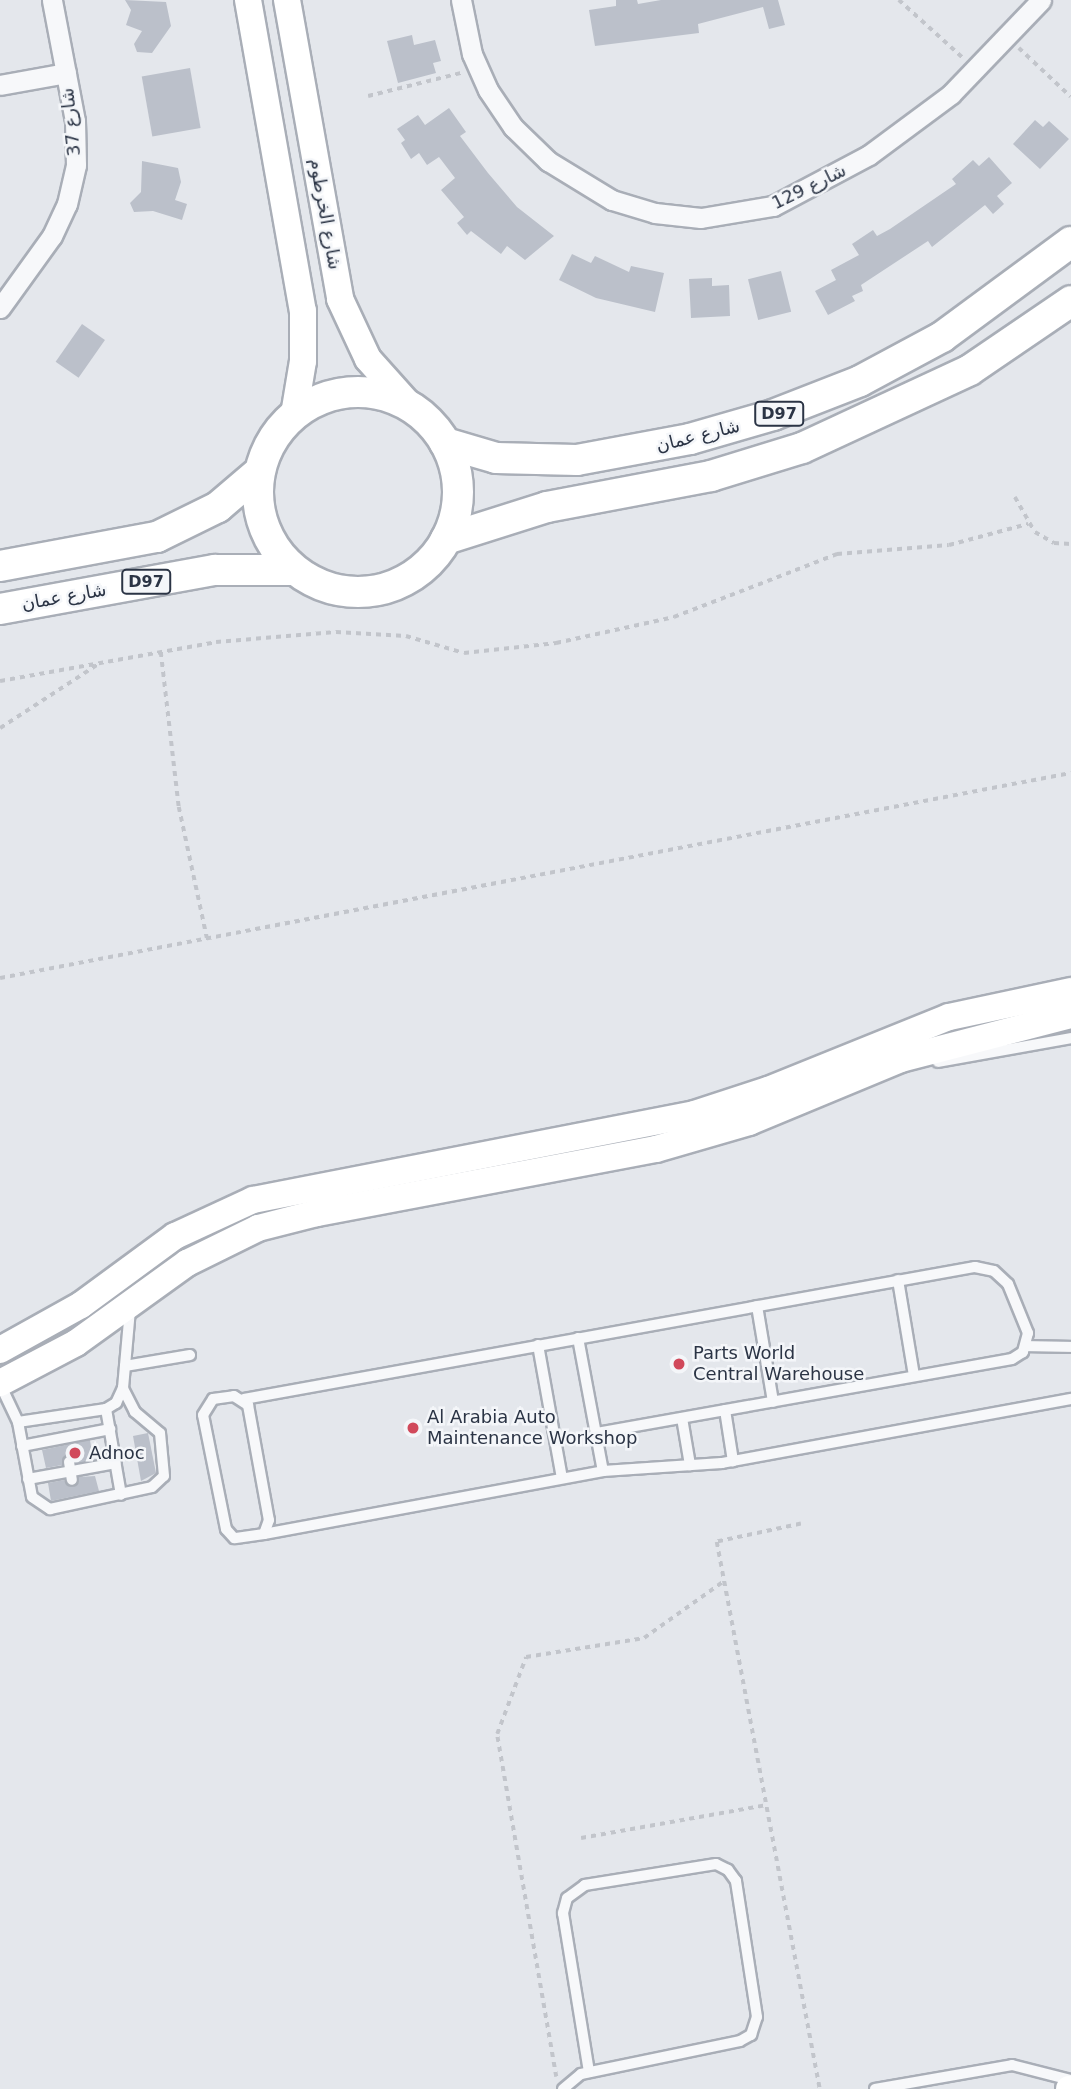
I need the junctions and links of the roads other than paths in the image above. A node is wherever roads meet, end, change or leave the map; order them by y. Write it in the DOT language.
graph roads {
  1 [pos="52,0"];
  2 [pos="248,0"];
  3 [pos="287,0"];
  4 [pos="461,0"];
  5 [pos="1041,0"];
  6 [pos="66,73"];
  7 [pos="0,85"];
  8 [pos="1071,242"];
  9 [pos="1071,302"];
  10 [pos="0,308"];
  11 [pos="411,407"];
  12 [pos="294,415"];
  13 [pos="445,443"];
  14 [pos="260,472"];
  15 [pos="446,539"];
  16 [pos="0,566"];
  17 [pos="294,570"];
  18 [pos="0,609"];
  19 [pos="1071,991"];
  20 [pos="1071,1015"];
  21 [pos="1071,1038"];
  22 [pos="875,1070"];
  23 [pos="898,1280"];
  24 [pos="131,1302"];
  25 [pos="757,1306"];
  26 [pos="578,1338"];
  27 [pos="538,1345"];
  28 [pos="1027,1346"];
  29 [pos="1071,1347"];
  30 [pos="0,1350"];
  31 [pos="190,1354"];
  32 [pos="125,1366"];
  33 [pos="914,1377"];
  34 [pos="0,1383"];
  35 [pos="123,1388"];
  36 [pos="244,1399"];
  37 [pos="1071,1399"];
  38 [pos="773,1402"];
  39 [pos="106,1409"];
  40 [pos="725,1410"];
  41 [pos="682,1418"];
  42 [pos="18,1422"];
  43 [pos="110,1429"];
  44 [pos="596,1433"];
  45 [pos="22,1446"];
  46 [pos="733,1461"];
  47 [pos="116,1463"];
  48 [pos="690,1465"];
  49 [pos="603,1471"];
  50 [pos="562,1478"];
  51 [pos="28,1479"];
  52 [pos="121,1494"];
  53 [pos="264,1534"];
  54 [pos="589,2072"];
  55 [pos="1071,2080"];
  56 [pos="560,2089"];
  57 [pos="875,2089"];
  1 -- 6 [label="street, شارع 37"];
  2 -- 12 [label="street"];
  3 -- 11 [label="street, شارع الخرطوم"];
  4 -- 5 [label="street, شارع 129"];
  6 -- 7 [label="street"];
  6 -- 10 [label="street, شارع 37"];
  8 -- 13 [label="main road, شارع عمان / D97"];
  9 -- 15 [label="main road, D97"];
  11 -- 12 [label="main road"];
  11 -- 13 [label="main road"];
  12 -- 14 [label="main road"];
  13 -- 15 [label="main road"];
  14 -- 16 [label="main road, D97"];
  14 -- 17 [label="main road"];
  15 -- 17 [label="main road"];
  17 -- 18 [label="main road, شارع عمان / D97"];
  19 -- 30 [label="street"];
  20 -- 22 [label="street"];
  21 -- 22 [label="lane"];
  22 -- 24 [label="street"];
  23 -- 25 [label="lane"];
  23 -- 28 [label="lane"];
  23 -- 33 [label="lane"];
  24 -- 32 [label="lane"];
  24 -- 34 [label="street"];
  25 -- 26 [label="lane"];
  25 -- 38 [label="lane"];
  26 -- 27 [label="lane"];
  26 -- 44 [label="lane"];
  27 -- 36 [label="lane"];
  27 -- 50 [label="lane"];
  28 -- 29 [label="lane"];
  28 -- 33 [label="lane"];
  31 -- 32 [label="lane"];
  32 -- 35 [label="lane"];
  33 -- 38 [label="lane"];
  34 -- 42 [label="lane"];
  35 -- 39 [label="lane"];
  35 -- 52 [label="lane"];
  36 -- 53 [label="lane"];
  36 -- 53 [label="lane"];
  37 -- 46 [label="lane"];
  38 -- 40 [label="lane"];
  39 -- 42 [label="lane"];
  39 -- 43 [label="lane"];
  40 -- 41 [label="lane"];
  40 -- 46 [label="lane"];
  41 -- 44 [label="lane"];
  41 -- 48 [label="lane"];
  42 -- 45 [label="lane"];
  43 -- 45 [label="lane"];
  43 -- 47 [label="lane"];
  44 -- 49 [label="lane"];
  45 -- 51 [label="lane"];
  46 -- 48 [label="lane"];
  47 -- 51 [label="lane"];
  47 -- 52 [label="lane"];
  48 -- 49 [label="lane"];
  49 -- 50 [label="lane"];
  50 -- 53 [label="lane"];
  51 -- 52 [label="lane"];
  54 -- 54 [label="lane"];
  54 -- 56 [label="lane"];
  55 -- 57 [label="lane"];
}
